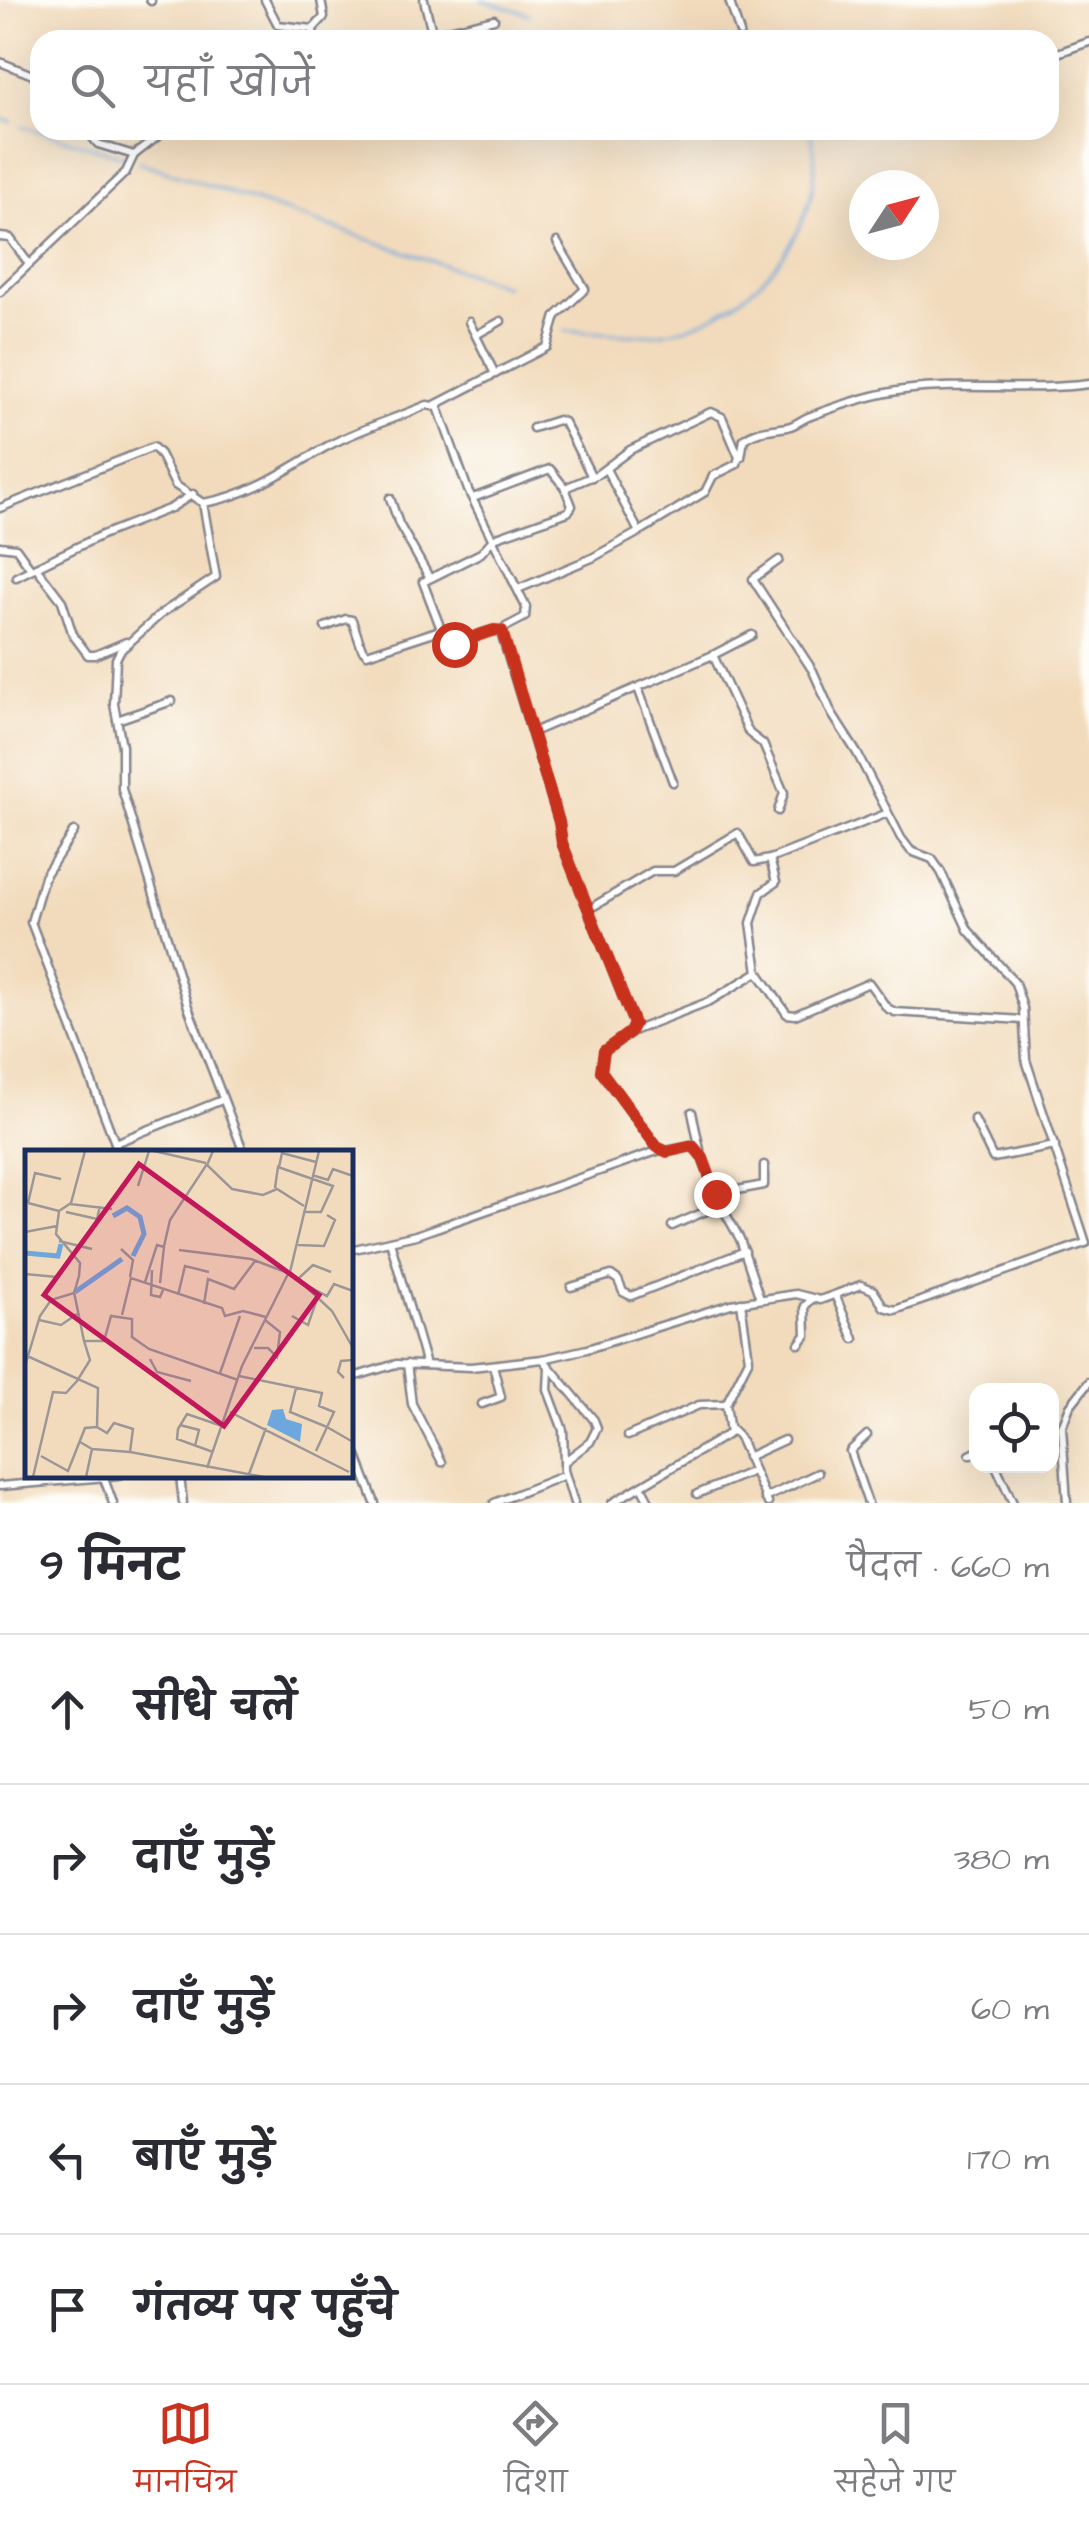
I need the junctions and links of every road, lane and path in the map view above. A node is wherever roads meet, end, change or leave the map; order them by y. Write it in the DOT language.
graph roads {
  1 [pos="265,0"];
  2 [pos="320,0"];
  3 [pos="424,0"];
  4 [pos="729,0"];
  5 [pos="494,19"];
  6 [pos="313,29"];
  7 [pos="431,30"];
  8 [pos="457,30"];
  9 [pos="739,30"];
  10 [pos="1089,42"];
  11 [pos="1059,52"];
  12 [pos="0,62"];
  13 [pos="30,74"];
  14 [pos="95,140"];
  15 [pos="154,140"];
  16 [pos="134,156"];
  17 [pos="0,237"];
  18 [pos="557,242"];
  19 [pos="29,264"];
  20 [pos="0,292"];
  21 [pos="469,322"];
  22 [pos="501,322"];
  23 [pos="476,335"];
  24 [pos="495,374"];
  25 [pos="1089,384"];
  26 [pos="435,405"];
  27 [pos="534,428"];
  28 [pos="740,461"];
  29 [pos="606,468"];
  30 [pos="592,477"];
  31 [pos="565,488"];
  32 [pos="193,494"];
  33 [pos="390,498"];
  34 [pos="473,498"];
  35 [pos="203,503"];
  36 [pos="0,508"];
  37 [pos="639,532"];
  38 [pos="494,538"];
  39 [pos="0,546"];
  40 [pos="779,560"];
  41 [pos="34,568"];
  42 [pos="16,577"];
  43 [pos="429,577"];
  44 [pos="518,589"];
  45 [pos="325,627"];
  46 [pos="440,630"];
  47 [pos="502,631"];
  48 [pos="752,636"];
  49 [pos="127,642"];
  50 [pos="713,655"];
  51 [pos="638,688"];
  52 [pos="172,701"];
  53 [pos="117,720"];
  54 [pos="533,732"];
  55 [pos="673,782"];
  56 [pos="778,811"];
  57 [pos="888,813"];
  58 [pos="74,832"];
  59 [pos="770,859"];
  60 [pos="589,909"];
  61 [pos="758,972"];
  62 [pos="1023,1020"];
  63 [pos="630,1032"];
  64 [pos="222,1100"];
  65 [pos="692,1112"];
  66 [pos="974,1119"];
  67 [pos="115,1143"];
  68 [pos="1055,1146"];
  69 [pos="118,1150"];
  70 [pos="243,1150"];
  71 [pos="662,1150"];
  72 [pos="700,1152"];
  73 [pos="764,1165"];
  74 [pos="716,1194"];
  75 [pos="720,1205"];
  76 [pos="672,1226"];
  77 [pos="390,1241"];
  78 [pos="1087,1242"];
  79 [pos="352,1250"];
  80 [pos="744,1251"];
  81 [pos="571,1287"];
  82 [pos="835,1295"];
  83 [pos="812,1299"];
  84 [pos="760,1300"];
  85 [pos="741,1302"];
  86 [pos="854,1339"];
  87 [pos="800,1344"];
  88 [pos="543,1359"];
  89 [pos="406,1364"];
  90 [pos="493,1365"];
  91 [pos="426,1366"];
  92 [pos="550,1367"];
  93 [pos="352,1378"];
  94 [pos="1089,1382"];
  95 [pos="482,1404"];
  96 [pos="726,1404"];
  97 [pos="731,1429"];
  98 [pos="866,1435"];
  99 [pos="628,1436"];
  100 [pos="784,1440"];
  101 [pos="352,1443"];
  102 [pos="747,1457"];
  103 [pos="442,1462"];
  104 [pos="564,1462"];
  105 [pos="753,1471"];
  106 [pos="818,1473"];
  107 [pos="999,1473"];
  108 [pos="565,1476"];
  109 [pos="85,1478"];
  110 [pos="106,1478"];
  111 [pos="180,1478"];
  112 [pos="0,1486"];
  113 [pos="641,1486"];
  114 [pos="697,1494"];
  115 [pos="766,1501"];
  116 [pos="112,1503"];
  117 [pos="184,1503"];
  118 [pos="375,1503"];
  119 [pos="494,1503"];
  120 [pos="574,1503"];
  121 [pos="612,1503"];
  122 [pos="650,1503"];
  123 [pos="868,1503"];
  124 [pos="1014,1503"];
  125 [pos="1067,1503"];
  1 -- 6 [label="street"];
  2 -- 6 [label="street"];
  3 -- 7 [label="street"];
  4 -- 9 [label="street"];
  5 -- 8 [label="street"];
  10 -- 11 [label="street"];
  12 -- 13 [label="street"];
  14 -- 16 [label="street"];
  15 -- 16 [label="street"];
  16 -- 19 [label="street"];
  17 -- 19 [label="street"];
  18 -- 24 [label="street"];
  19 -- 20 [label="street"];
  21 -- 23 [label="street"];
  22 -- 23 [label="street"];
  23 -- 24 [label="street"];
  24 -- 26 [label="street"];
  25 -- 28 [label="street"];
  26 -- 34 [label="street"];
  26 -- 35 [label="street"];
  27 -- 30 [label="street"];
  28 -- 29 [label="street"];
  28 -- 37 [label="street"];
  29 -- 30 [label="street"];
  29 -- 37 [label="street"];
  30 -- 31 [label="street"];
  31 -- 34 [label="street"];
  31 -- 38 [label="street"];
  32 -- 35 [label="street"];
  32 -- 36 [label="street"];
  32 -- 41 [label="street"];
  33 -- 43 [label="street"];
  34 -- 38 [label="street"];
  35 -- 49 [label="street"];
  37 -- 44 [label="street"];
  38 -- 43 [label="street"];
  38 -- 44 [label="street"];
  39 -- 41 [label="street"];
  40 -- 57 [label="street"];
  41 -- 42 [label="street"];
  41 -- 49 [label="street"];
  43 -- 46 [label="street"];
  44 -- 47 [label="street"];
  45 -- 46 [label="street"];
  46 -- 47 [label="street"];
  47 -- 54 [label="street"];
  48 -- 50 [label="street"];
  49 -- 53 [label="street"];
  50 -- 51 [label="street"];
  50 -- 56 [label="street"];
  51 -- 54 [label="street"];
  51 -- 55 [label="street"];
  52 -- 53 [label="street"];
  53 -- 64 [label="street"];
  54 -- 60 [label="street"];
  57 -- 59 [label="street"];
  57 -- 62 [label="street"];
  58 -- 67 [label="street"];
  59 -- 60 [label="street"];
  59 -- 61 [label="street"];
  60 -- 63 [label="street"];
  61 -- 62 [label="street"];
  61 -- 63 [label="street"];
  62 -- 68 [label="street"];
  63 -- 71 [label="street"];
  64 -- 67 [label="street"];
  64 -- 70 [label="street"];
  65 -- 72 [label="street"];
  66 -- 68 [label="street"];
  67 -- 69 [label="street"];
  68 -- 78 [label="street"];
  71 -- 72 [label="street"];
  71 -- 77 [label="street"];
  72 -- 74 [label="street"];
  73 -- 74 [label="street"];
  74 -- 75 [label="street"];
  75 -- 76 [label="street"];
  75 -- 80 [label="street"];
  77 -- 79 [label="street"];
  77 -- 91 [label="street"];
  78 -- 82 [label="street"];
  80 -- 81 [label="street"];
  80 -- 84 [label="street"];
  82 -- 83 [label="street"];
  82 -- 86 [label="street"];
  83 -- 84 [label="street"];
  83 -- 87 [label="street"];
  84 -- 85 [label="street"];
  85 -- 88 [label="street"];
  85 -- 96 [label="street"];
  88 -- 90 [label="street"];
  88 -- 92 [label="street"];
  89 -- 91 [label="street"];
  89 -- 93 [label="street"];
  89 -- 103 [label="street"];
  90 -- 91 [label="street"];
  90 -- 95 [label="street"];
  92 -- 104 [label="street"];
  92 -- 104 [label="street"];
  94 -- 125 [label="street"];
  96 -- 97 [label="street"];
  96 -- 99 [label="street"];
  97 -- 102 [label="street"];
  97 -- 113 [label="street"];
  98 -- 123 [label="street"];
  100 -- 102 [label="street"];
  101 -- 118 [label="street"];
  102 -- 105 [label="street"];
  104 -- 108 [label="street"];
  105 -- 114 [label="street"];
  105 -- 115 [label="street"];
  106 -- 115 [label="street"];
  107 -- 124 [label="street"];
  108 -- 119 [label="street"];
  108 -- 120 [label="street"];
  109 -- 112 [label="street"];
  110 -- 116 [label="street"];
  111 -- 117 [label="street"];
  113 -- 121 [label="street"];
  113 -- 122 [label="street"];
}
